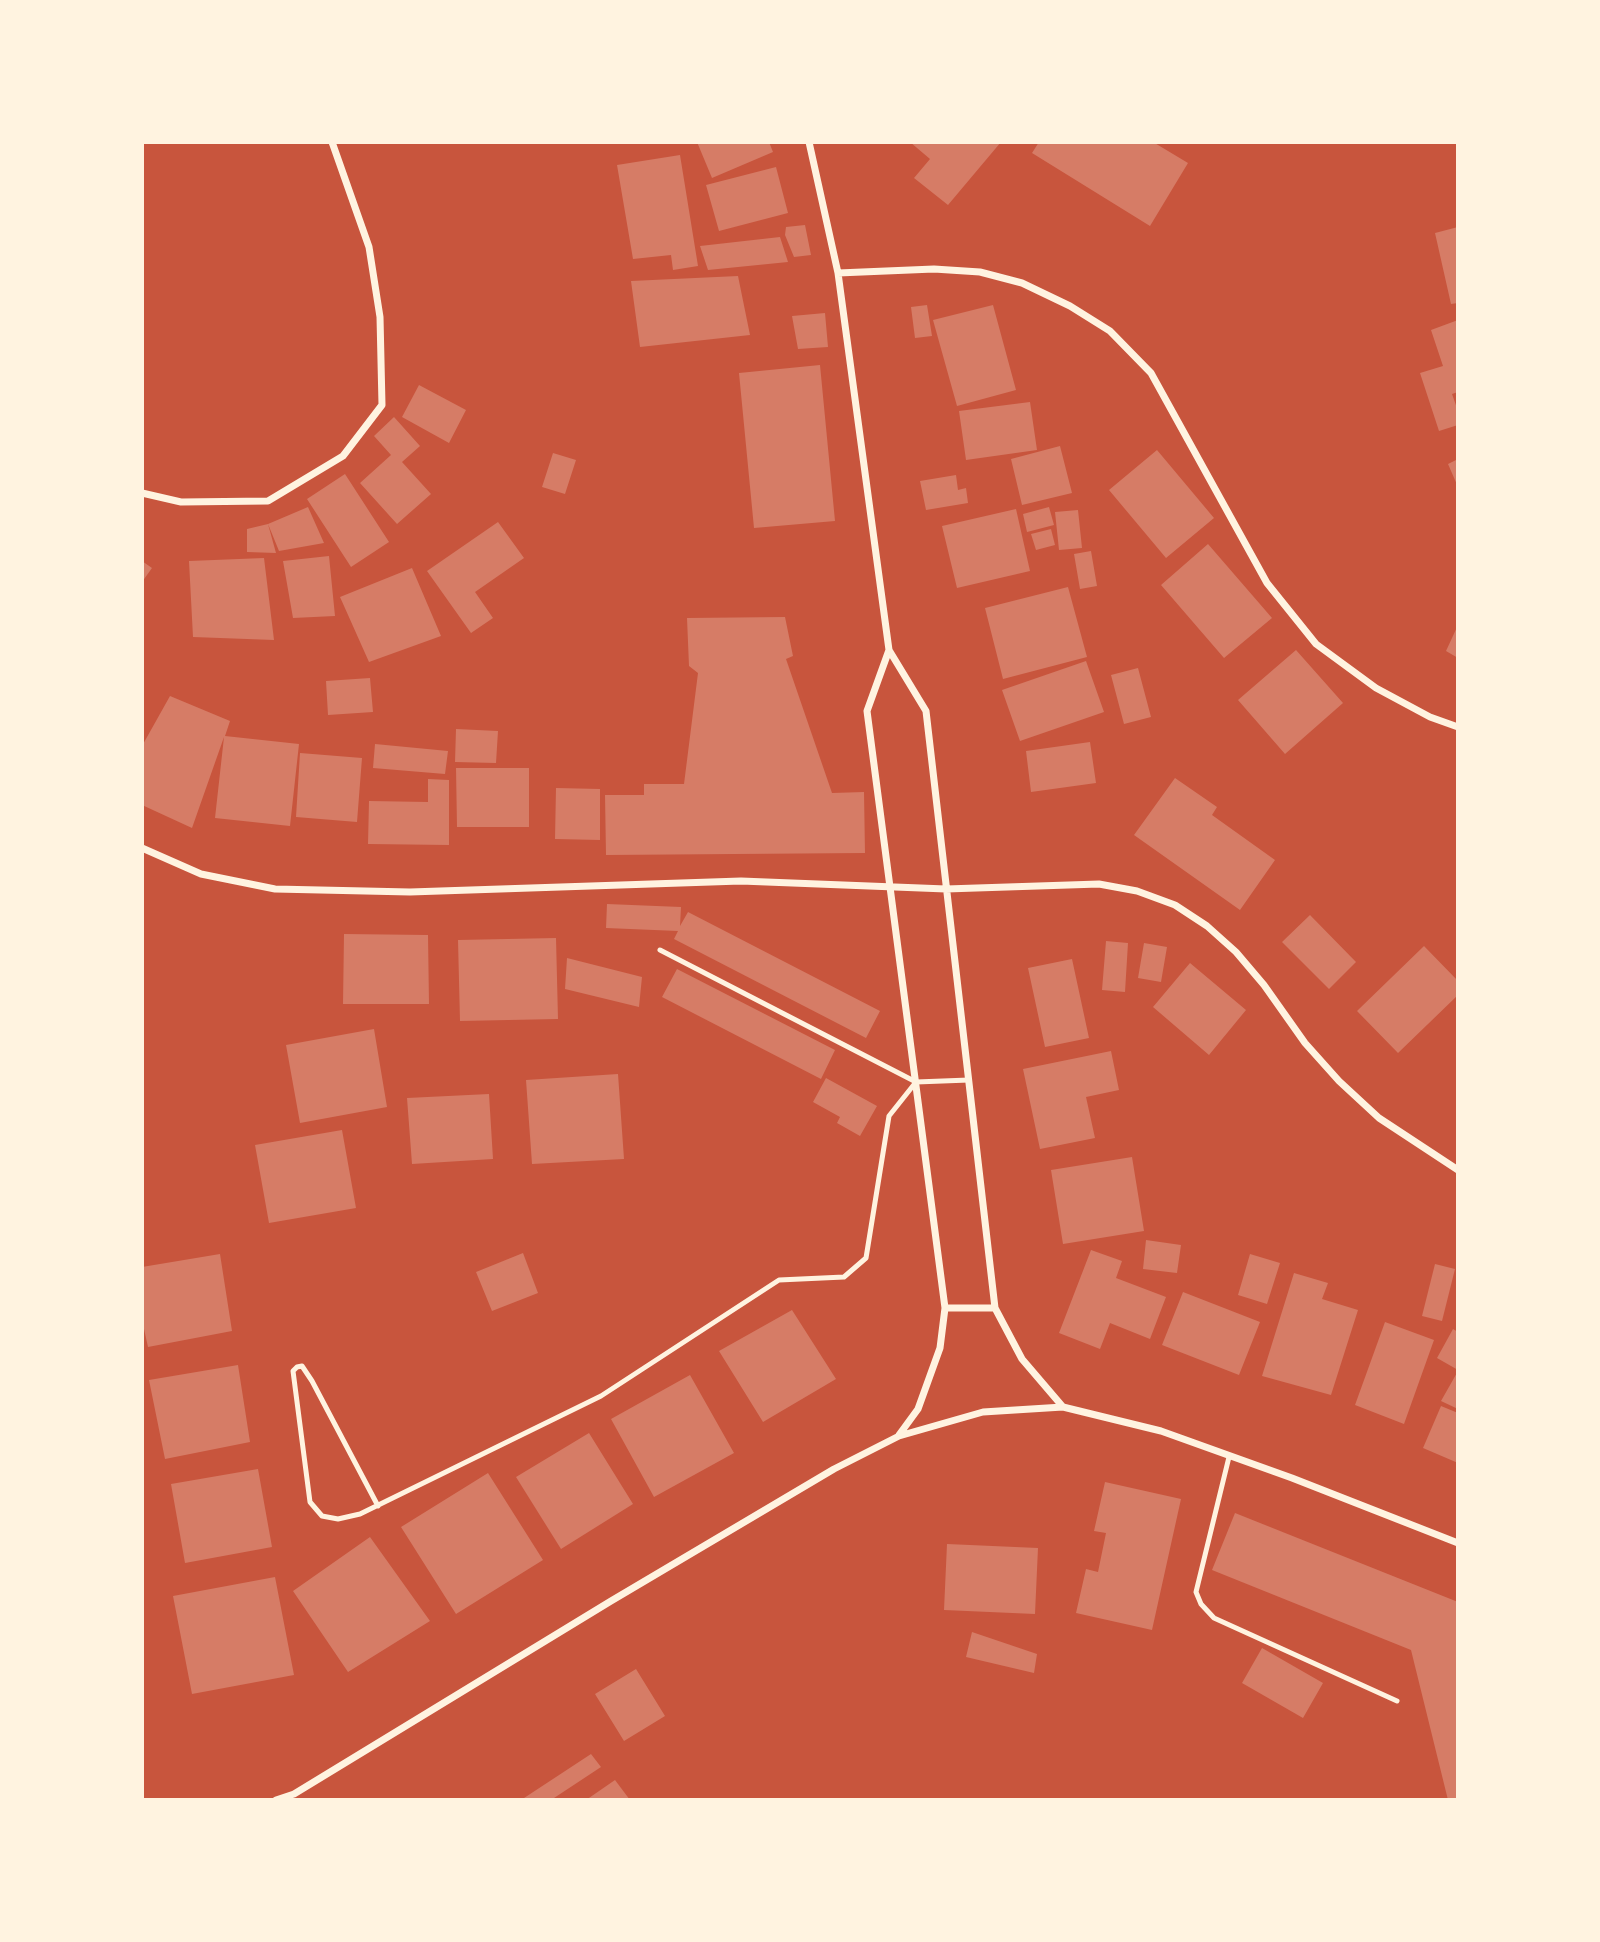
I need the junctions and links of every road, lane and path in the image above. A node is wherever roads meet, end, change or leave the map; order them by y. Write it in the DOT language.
graph roads {
  1 [pos="332,142"];
  2 [pos="809,142"];
  3 [pos="838,273"];
  4 [pos="142,493"];
  5 [pos="889,650"];
  6 [pos="1458,727"];
  7 [pos="142,848"];
  8 [pos="890,887"];
  9 [pos="946,889"];
  10 [pos="660,950"];
  11 [pos="969,1080"];
  12 [pos="916,1083"];
  13 [pos="1458,1170"];
  14 [pos="945,1308"];
  15 [pos="995,1308"];
  16 [pos="1063,1408"];
  17 [pos="899,1436"];
  18 [pos="1229,1457"];
  19 [pos="377,1506"];
  20 [pos="1458,1542"];
  21 [pos="1397,1701"];
  22 [pos="296,1797"];
  23 [pos="276,1800"];
  1 -- 4 [label="street"];
  2 -- 3 [label="street"];
  3 -- 5 [label="street"];
  3 -- 6 [label="street"];
  5 -- 8 [label="street"];
  5 -- 9 [label="street"];
  7 -- 8 [label="street"];
  8 -- 9 [label="street"];
  8 -- 12 [label="street"];
  9 -- 11 [label="street"];
  9 -- 13 [label="street"];
  10 -- 12 [label="lane"];
  11 -- 12 [label="lane"];
  11 -- 15 [label="street"];
  12 -- 14 [label="street"];
  12 -- 19 [label="lane"];
  14 -- 15 [label="street"];
  14 -- 17 [label="street"];
  15 -- 16 [label="street"];
  16 -- 17 [label="street"];
  16 -- 18 [label="street"];
  17 -- 22 [label="street"];
  18 -- 20 [label="street"];
  18 -- 21 [label="lane"];
  19 -- 19 [label="lane"];
  22 -- 23 [label="street"];
}
